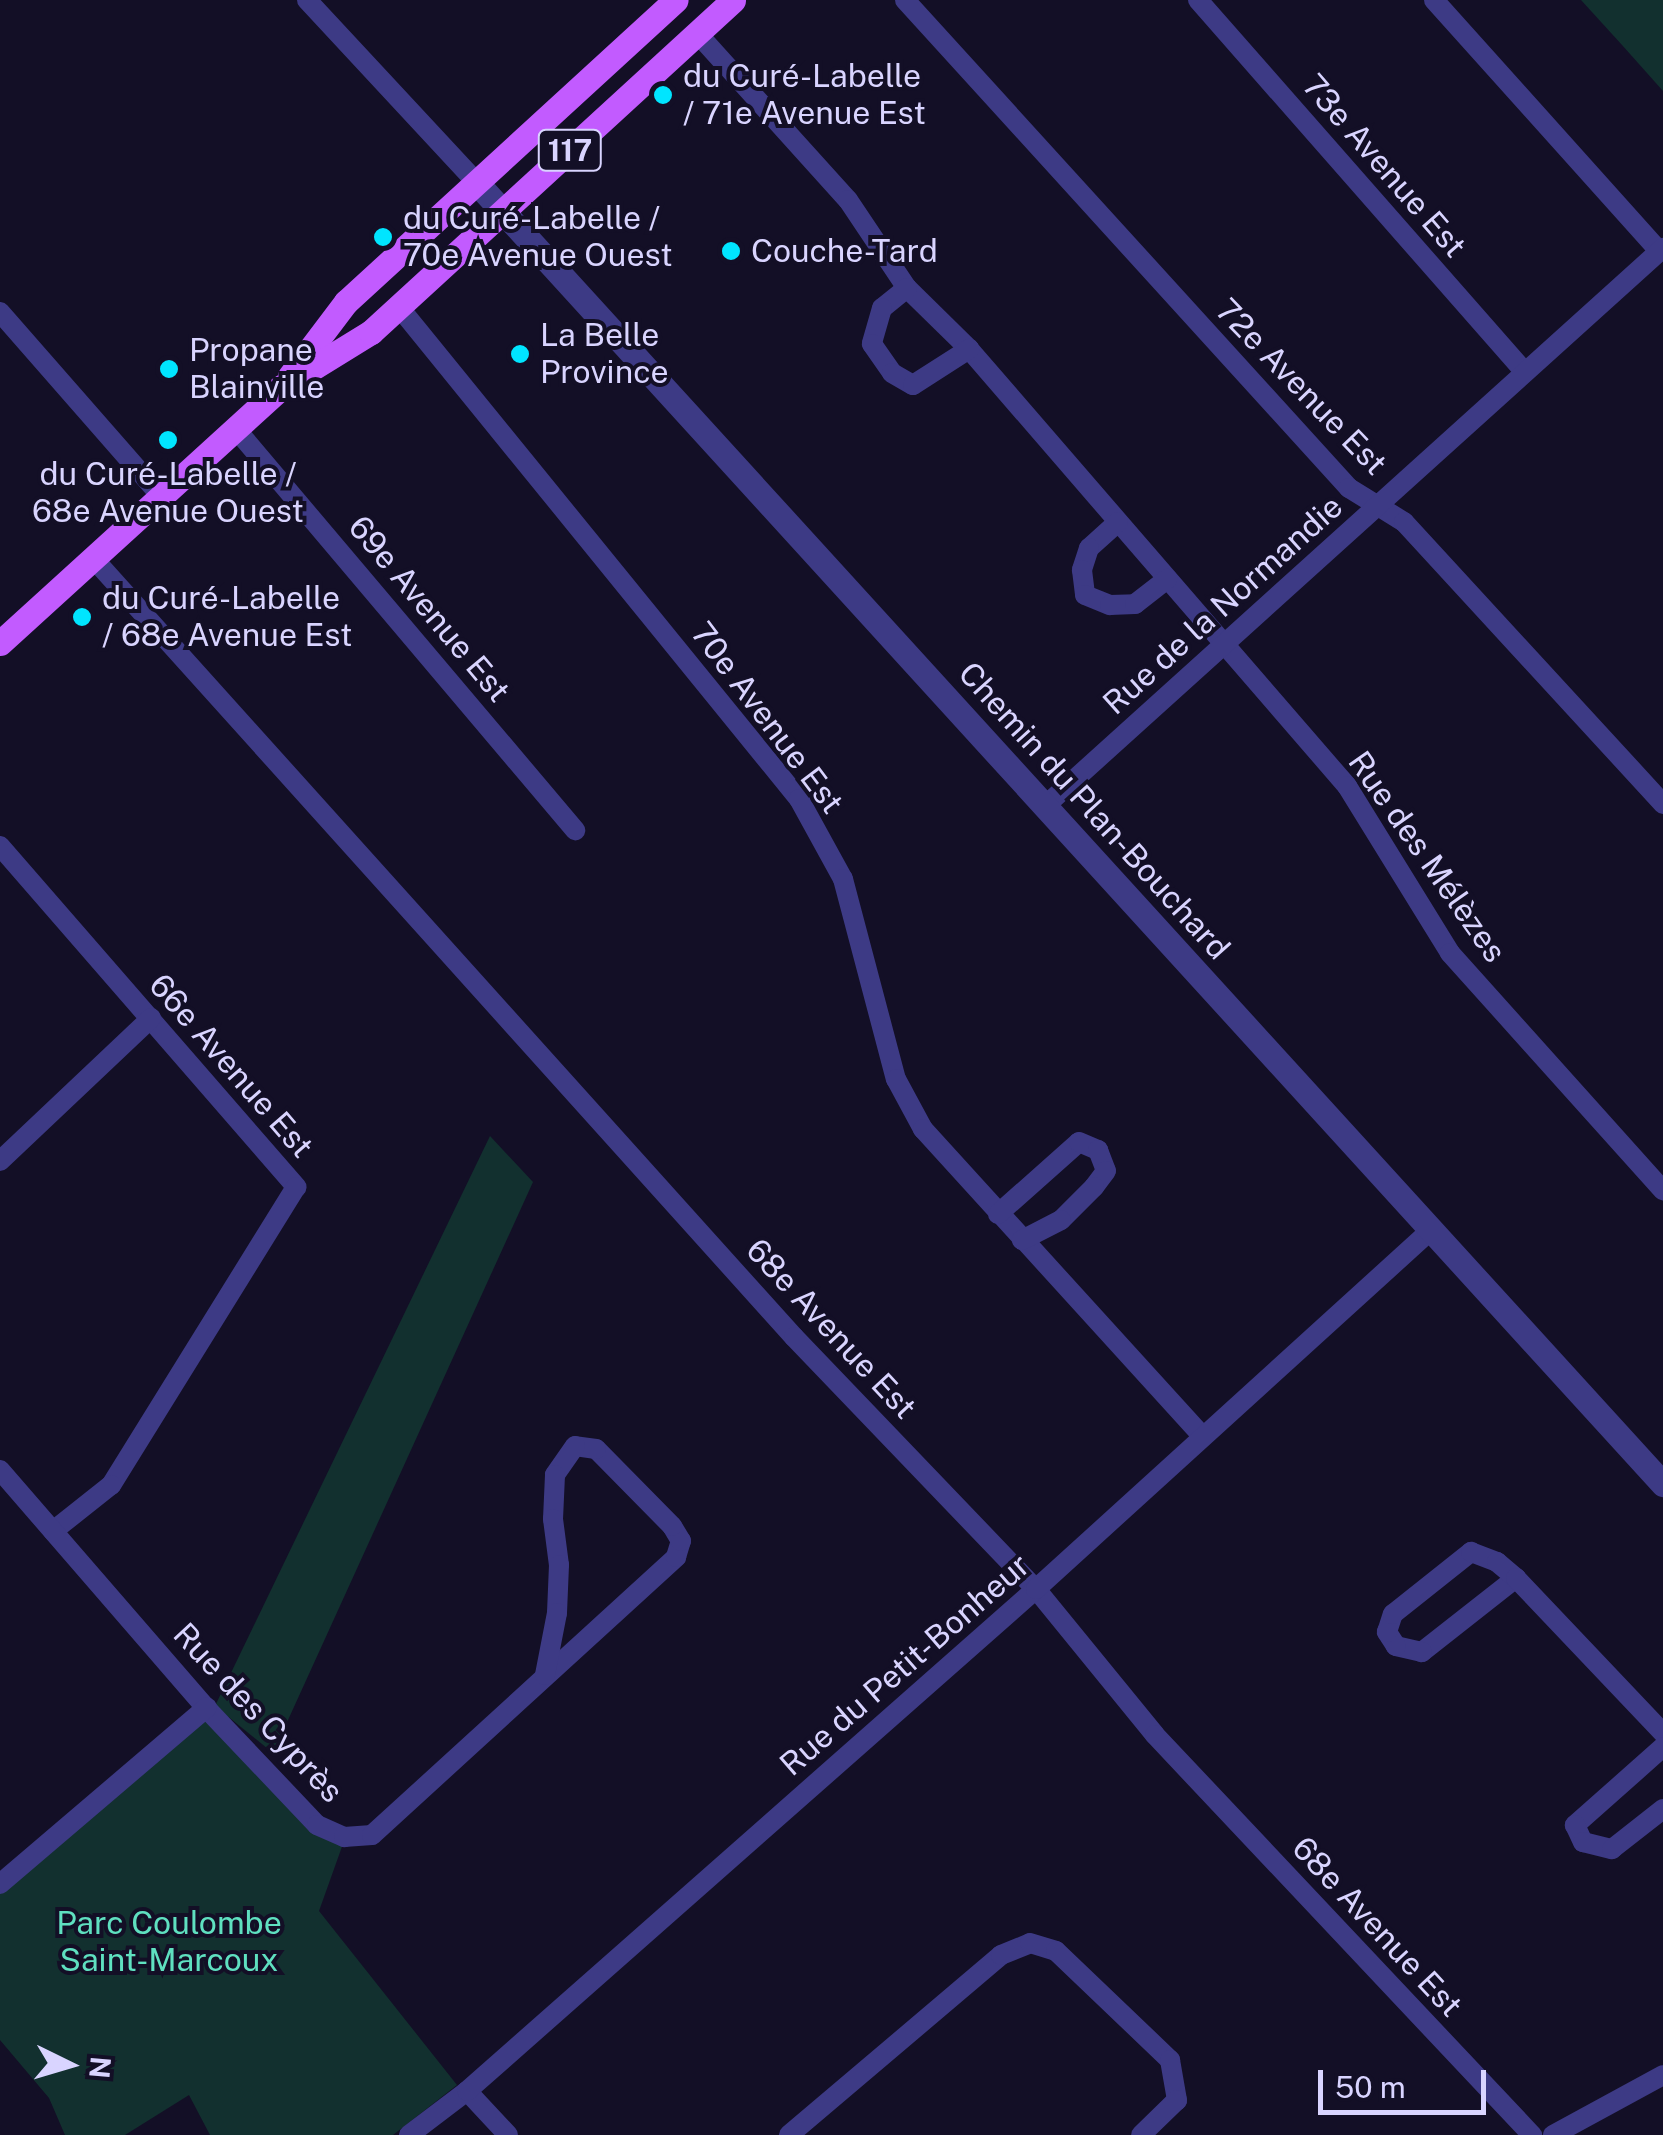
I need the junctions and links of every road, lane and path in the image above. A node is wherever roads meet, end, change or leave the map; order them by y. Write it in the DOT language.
graph roads {
  1 [pos="307,0"];
  2 [pos="676,0"];
  3 [pos="733,0"];
  4 [pos="905,0"];
  5 [pos="1198,0"];
  6 [pos="1434,0"];
  7 [pos="697,33"];
  8 [pos="476,182"];
  9 [pos="502,212"];
  10 [pos="1661,249"];
  11 [pos="907,288"];
  12 [pos="398,306"];
  13 [pos="0,312"];
  14 [pos="968,348"];
  15 [pos="1524,372"];
  16 [pos="280,388"];
  17 [pos="235,428"];
  18 [pos="161,496"];
  19 [pos="1377,506"];
  20 [pos="1118,522"];
  21 [pos="93,558"];
  22 [pos="1167,578"];
  23 [pos="0,643"];
  24 [pos="1224,644"];
  25 [pos="1663,804"];
  26 [pos="1045,806"];
  27 [pos="575,830"];
  28 [pos="0,846"];
  29 [pos="151,1018"];
  30 [pos="0,1161"];
  31 [pos="1663,1190"];
  32 [pos="998,1214"];
  33 [pos="1432,1230"];
  34 [pos="1022,1240"];
  35 [pos="1202,1436"];
  36 [pos="0,1470"];
  37 [pos="1663,1484"];
  38 [pos="54,1530"];
  39 [pos="1516,1578"];
  40 [pos="1036,1589"];
  41 [pos="545,1675"];
  42 [pos="206,1706"];
  43 [pos="1663,1733"];
  44 [pos="1663,1747"];
  45 [pos="1663,1809"];
  46 [pos="0,1852"];
  47 [pos="8,1877"];
  48 [pos="1663,2075"];
  49 [pos="467,2091"];
  50 [pos="408,2135"];
  51 [pos="508,2135"];
  52 [pos="790,2135"];
  53 [pos="1141,2135"];
  54 [pos="1532,2135"];
  55 [pos="1554,2135"];
  1 -- 8 [label="street"];
  2 -- 8 [label="main road, 117"];
  3 -- 7 [label="main road, 117"];
  4 -- 19 [label="street, 72e Avenue Est"];
  5 -- 15 [label="street, 73e Avenue Est"];
  6 -- 10 [label="street"];
  7 -- 9 [label="main road, 117"];
  7 -- 11 [label="street, Rue des Mélèzes"];
  8 -- 9 [label="street, Chemin du Plan-Bouchard"];
  8 -- 16 [label="main road, 117"];
  9 -- 12 [label="main road, 117"];
  9 -- 26 [label="street, Chemin du Plan-Bouchard"];
  10 -- 15 [label="street, Rue de la Normandie"];
  11 -- 14 [label="street, Rue des Mélèzes"];
  11 -- 14 [label="street"];
  12 -- 16 [label="main road, 117"];
  12 -- 32 [label="street, 70e Avenue Est"];
  13 -- 18 [label="street"];
  14 -- 20 [label="street, Rue des Mélèzes"];
  15 -- 19 [label="street, Rue de la Normandie"];
  16 -- 17 [label="main road, 117"];
  17 -- 18 [label="main road, 117"];
  17 -- 27 [label="street, 69e Avenue Est"];
  18 -- 21 [label="main road, 117"];
  19 -- 24 [label="street, Rue de la Normandie"];
  19 -- 25 [label="street, 72e Avenue Est"];
  20 -- 22 [label="street, Rue des Mélèzes"];
  20 -- 22 [label="street"];
  21 -- 23 [label="main road, 117"];
  21 -- 40 [label="street, 68e Avenue Est"];
  22 -- 24 [label="street, Rue des Mélèzes"];
  24 -- 26 [label="street, Rue de la Normandie"];
  24 -- 31 [label="street, Rue des Mélèzes"];
  26 -- 33 [label="street, Chemin du Plan-Bouchard"];
  28 -- 29 [label="street, 66e Avenue Est"];
  29 -- 30 [label="street"];
  29 -- 38 [label="street, 66e Avenue Est"];
  32 -- 34 [label="street, 70e Avenue Est"];
  32 -- 34 [label="street"];
  33 -- 35 [label="street, Rue du Petit-Bonheur"];
  33 -- 37 [label="street, Chemin du Plan-Bouchard"];
  34 -- 35 [label="street, 70e Avenue Est"];
  35 -- 40 [label="street, Rue du Petit-Bonheur"];
  36 -- 38 [label="street, Rue des Cyprès"];
  38 -- 42 [label="street, Rue des Cyprès"];
  39 -- 39 [label="street"];
  39 -- 43 [label="street"];
  40 -- 49 [label="street, Rue du Petit-Bonheur"];
  40 -- 54 [label="street, 68e Avenue Est"];
  41 -- 41 [label="street, Rue des Cyprès"];
  41 -- 42 [label="street, Rue des Cyprès"];
  42 -- 47 [label="street"];
  44 -- 45 [label="street"];
  46 -- 47 [label="street"];
  48 -- 55 [label="street"];
  49 -- 50 [label="street, Rue du Petit-Bonheur"];
  49 -- 51 [label="street"];
  52 -- 53 [label="street"];
}
